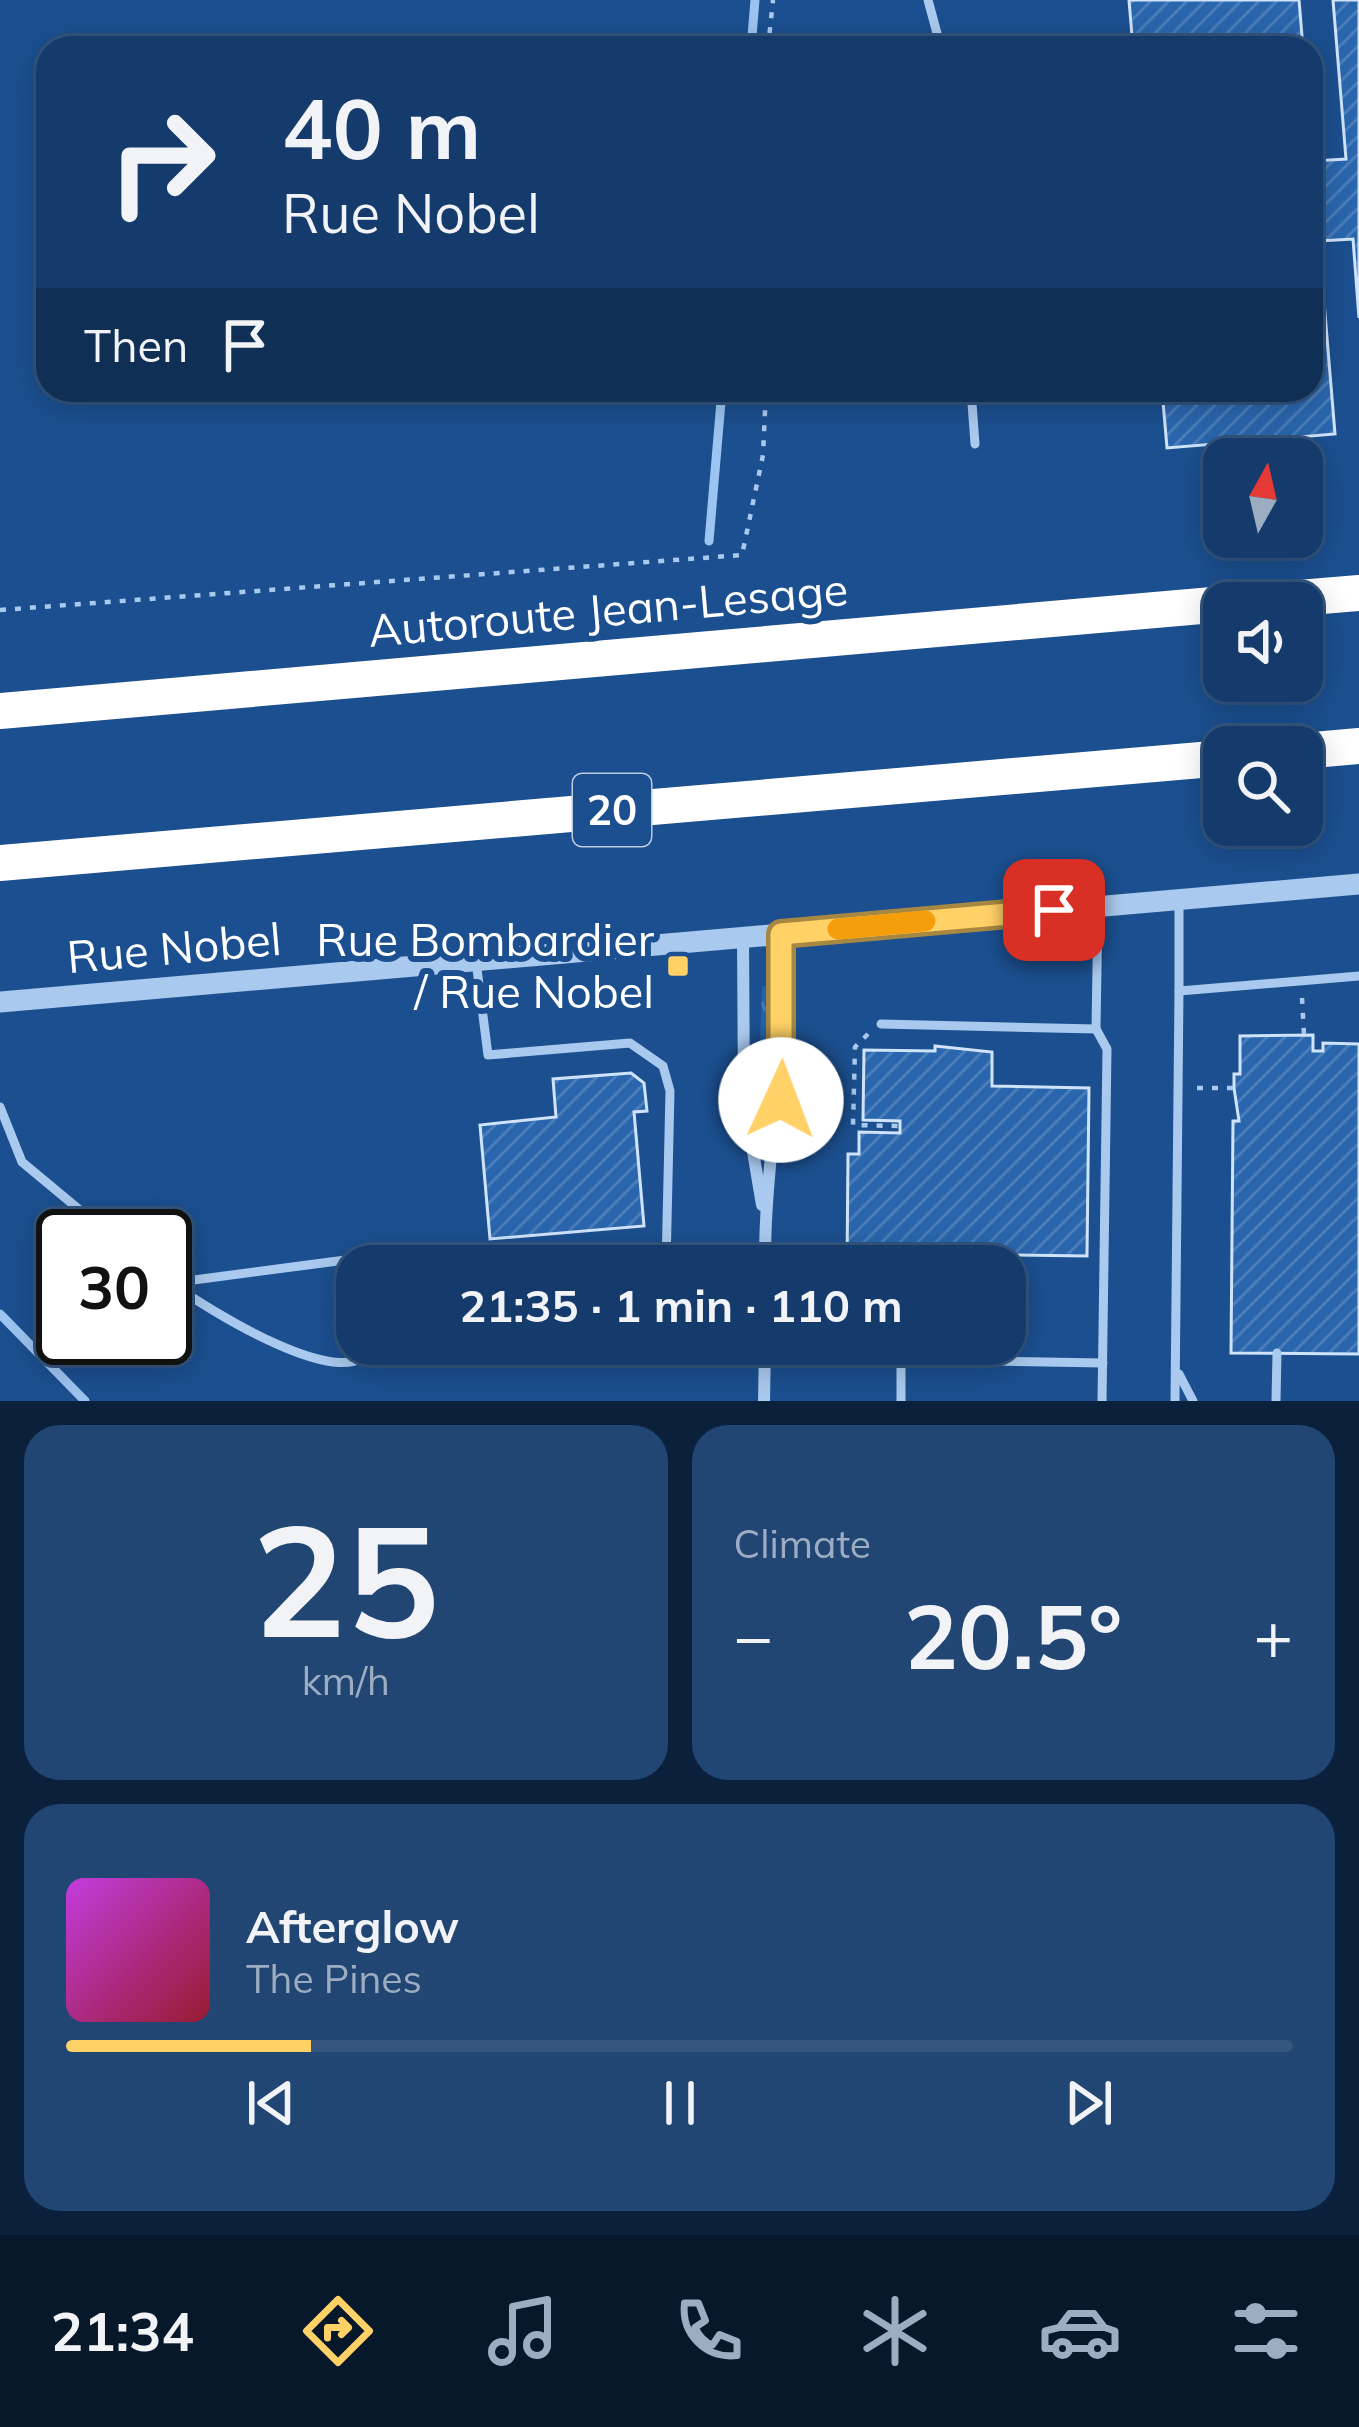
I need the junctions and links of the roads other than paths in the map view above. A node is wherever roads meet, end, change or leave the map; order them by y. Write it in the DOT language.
graph roads {
  1 [pos="928,0"];
  2 [pos="938,36"];
  3 [pos="971,402"];
  4 [pos="975,444"];
  5 [pos="1359,592"];
  6 [pos="1323,595"];
  7 [pos="1203,606"];
  8 [pos="0,711"];
  9 [pos="1359,746"];
  10 [pos="1323,749"];
  11 [pos="1203,760"];
  12 [pos="0,863"];
  13 [pos="1359,884"];
  14 [pos="1178,900"];
  15 [pos="1098,906"];
  16 [pos="781,934"];
  17 [pos="742,938"];
  18 [pos="476,961"];
  19 [pos="1359,976"];
  20 [pos="1179,991"];
  21 [pos="0,1002"];
  22 [pos="880,1024"];
  23 [pos="1096,1029"];
  24 [pos="0,1107"];
  25 [pos="79,1209"];
  26 [pos="765,1218"];
  27 [pos="666,1245"];
  28 [pos="765,1245"];
  29 [pos="336,1261"];
  30 [pos="192,1278"];
  31 [pos="192,1300"];
  32 [pos="1175,1352"];
  33 [pos="1277,1353"];
  34 [pos="261,1354"];
  35 [pos="1026,1362"];
  36 [pos="1102,1364"];
  37 [pos="367,1365"];
  38 [pos="765,1365"];
  39 [pos="901,1365"];
  40 [pos="367,1369"];
  41 [pos="764,1401"];
  42 [pos="901,1401"];
  43 [pos="1102,1401"];
  44 [pos="1175,1401"];
  45 [pos="1193,1401"];
  46 [pos="1276,1401"];
  1 -- 2 [label="lane"];
  3 -- 4 [label="lane"];
  5 -- 6 [label="highway"];
  7 -- 8 [label="highway, Autoroute Jean-Lesage"];
  9 -- 10 [label="highway"];
  11 -- 12 [label="highway, 20"];
  13 -- 14 [label="street, Rue Nobel"];
  14 -- 15 [label="street, Rue Nobel"];
  14 -- 20 [label="lane"];
  15 -- 16 [label="street, Rue Nobel"];
  15 -- 23 [label="lane"];
  16 -- 17 [label="street, Rue Nobel"];
  16 -- 26 [label="street"];
  17 -- 18 [label="street, Rue Nobel"];
  17 -- 26 [label="street"];
  18 -- 21 [label="street, Rue Nobel"];
  18 -- 27 [label="lane"];
  19 -- 20 [label="lane"];
  20 -- 32 [label="lane"];
  22 -- 23 [label="lane"];
  23 -- 36 [label="lane"];
  24 -- 25 [label="lane"];
  26 -- 28 [label="street"];
  29 -- 30 [label="lane"];
  31 -- 34 [label="lane"];
  32 -- 44 [label="lane"];
  32 -- 45 [label="lane"];
  33 -- 46 [label="lane"];
  35 -- 36 [label="lane"];
  36 -- 43 [label="lane"];
  37 -- 40 [label="lane"];
  38 -- 41 [label="street"];
  39 -- 42 [label="lane"];
}
